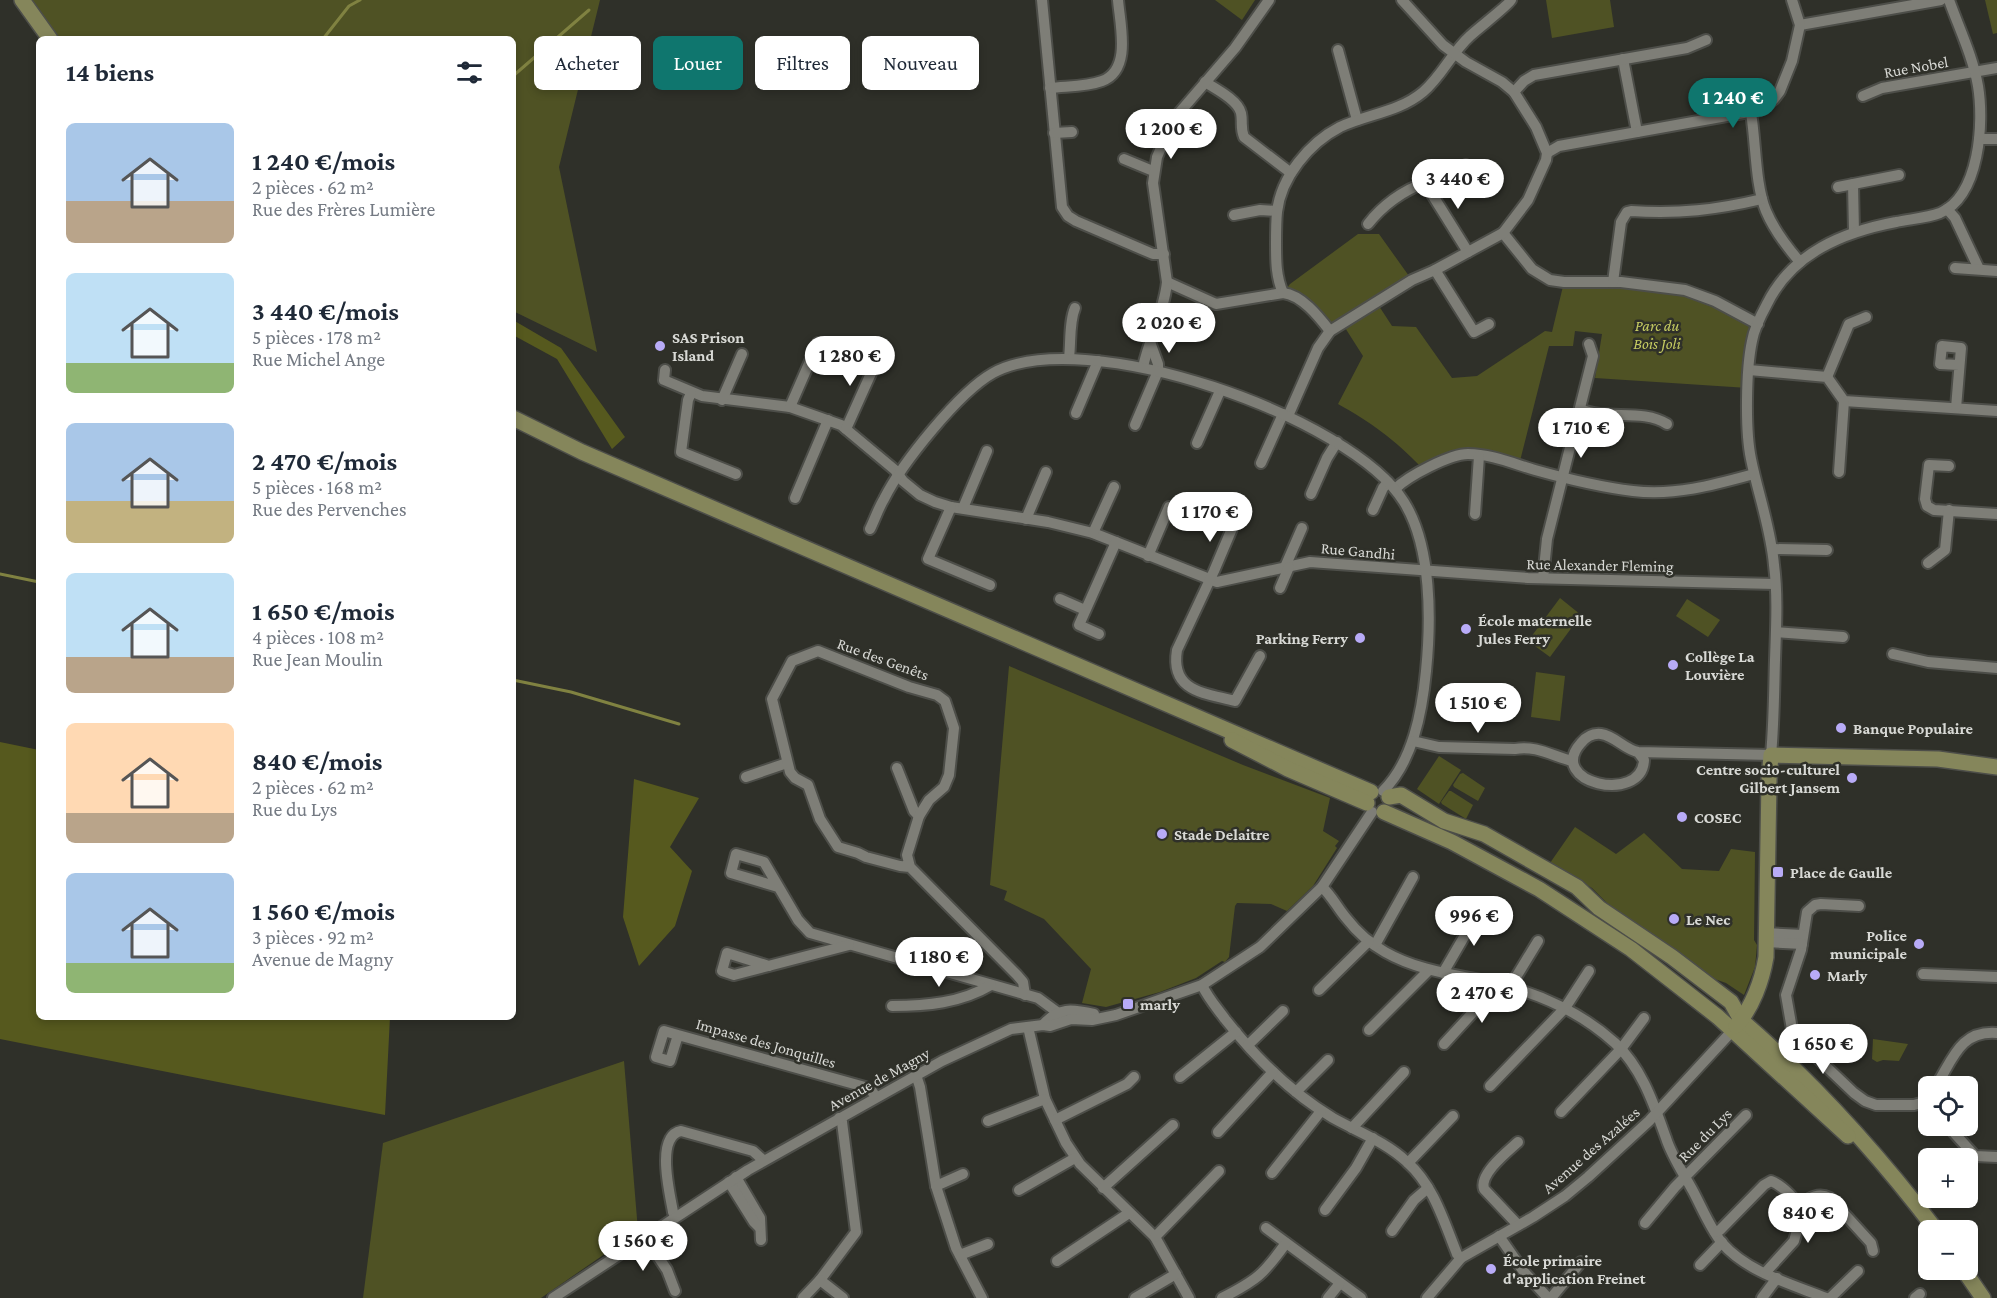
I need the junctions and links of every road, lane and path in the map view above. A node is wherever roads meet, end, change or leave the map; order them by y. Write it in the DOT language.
graph roads {
  1 [pos="22,0"];
  2 [pos="1042,0"];
  3 [pos="1118,0"];
  4 [pos="1269,0"];
  5 [pos="1402,0"];
  6 [pos="1511,0"];
  7 [pos="1792,0"];
  8 [pos="1941,0"];
  9 [pos="1949,0"];
  10 [pos="1800,25"];
  11 [pos="48,36"];
  12 [pos="1706,40"];
  13 [pos="1338,50"];
  14 [pos="1454,54"];
  15 [pos="1623,59"];
  16 [pos="1997,68"];
  17 [pos="1975,72"];
  18 [pos="1205,82"];
  19 [pos="1050,88"];
  20 [pos="1514,92"];
  21 [pos="1863,96"];
  22 [pos="1751,113"];
  23 [pos="1357,120"];
  24 [pos="1072,132"];
  25 [pos="1636,132"];
  26 [pos="1054,133"];
  27 [pos="1979,139"];
  28 [pos="1997,139"];
  29 [pos="1547,153"];
  30 [pos="1124,159"];
  31 [pos="1153,171"];
  32 [pos="1291,173"];
  33 [pos="1899,175"];
  34 [pos="1474,177"];
  35 [pos="1853,184"];
  36 [pos="1838,187"];
  37 [pos="1428,188"];
  38 [pos="1762,199"];
  39 [pos="1947,209"];
  40 [pos="1277,211"];
  41 [pos="1234,215"];
  42 [pos="1368,224"];
  43 [pos="1854,232"];
  44 [pos="1503,233"];
  45 [pos="1468,252"];
  46 [pos="1164,254"];
  47 [pos="1800,262"];
  48 [pos="1955,268"];
  49 [pos="1979,269"];
  50 [pos="1435,270"];
  51 [pos="1997,271"];
  52 [pos="1167,282"];
  53 [pos="1612,282"];
  54 [pos="1283,293"];
  55 [pos="1075,308"];
  56 [pos="1866,317"];
  57 [pos="1489,324"];
  58 [pos="1758,324"];
  59 [pos="1330,331"];
  60 [pos="1150,342"];
  61 [pos="818,343"];
  62 [pos="1589,344"];
  63 [pos="742,354"];
  64 [pos="1069,358"];
  65 [pos="877,360"];
  66 [pos="1098,361"];
  67 [pos="1959,365"];
  68 [pos="1143,368"];
  69 [pos="665,370"];
  70 [pos="1749,370"];
  71 [pos="1158,371"];
  72 [pos="1827,376"];
  73 [pos="1220,391"];
  74 [pos="691,393"];
  75 [pos="722,400"];
  76 [pos="1844,401"];
  77 [pos="790,407"];
  78 [pos="1956,408"];
  79 [pos="1580,409"];
  80 [pos="1997,411"];
  81 [pos="1076,413"];
  82 [pos="1285,415"];
  83 [pos="516,419"];
  84 [pos="828,420"];
  85 [pos="1667,424"];
  86 [pos="1135,425"];
  87 [pos="846,429"];
  88 [pos="1337,442"];
  89 [pos="1197,444"];
  90 [pos="987,451"];
  91 [pos="1479,456"];
  92 [pos="1261,463"];
  93 [pos="1948,466"];
  94 [pos="1046,472"];
  95 [pos="1839,472"];
  96 [pos="736,474"];
  97 [pos="1755,474"];
  98 [pos="899,475"];
  99 [pos="1562,477"];
  100 [pos="1392,485"];
  101 [pos="1114,487"];
  102 [pos="1311,494"];
  103 [pos="795,498"];
  104 [pos="951,507"];
  105 [pos="1169,507"];
  106 [pos="963,508"];
  107 [pos="1373,510"];
  108 [pos="1949,510"];
  109 [pos="1475,514"];
  110 [pos="1997,514"];
  111 [pos="1026,519"];
  112 [pos="1236,519"];
  113 [pos="1302,528"];
  114 [pos="870,529"];
  115 [pos="1094,532"];
  116 [pos="1116,542"];
  117 [pos="1773,549"];
  118 [pos="1827,550"];
  119 [pos="1148,556"];
  120 [pos="1928,563"];
  121 [pos="1287,567"];
  122 [pos="1425,572"];
  123 [pos="1544,578"];
  124 [pos="1210,580"];
  125 [pos="1775,584"];
  126 [pos="990,585"];
  127 [pos="1280,588"];
  128 [pos="1060,599"];
  129 [pos="1085,610"];
  130 [pos="1776,632"];
  131 [pos="1099,634"];
  132 [pos="1843,637"];
  133 [pos="1893,654"];
  134 [pos="1260,656"];
  135 [pos="1997,668"];
  136 [pos="1413,741"];
  137 [pos="1638,752"];
  138 [pos="1772,755"];
  139 [pos="1572,761"];
  140 [pos="787,763"];
  141 [pos="1997,767"];
  142 [pos="897,768"];
  143 [pos="746,777"];
  144 [pos="1378,801"];
  145 [pos="919,816"];
  146 [pos="910,867"];
  147 [pos="1413,877"];
  148 [pos="778,887"];
  149 [pos="1322,887"];
  150 [pos="1482,906"];
  151 [pos="1858,906"];
  152 [pos="1766,937"];
  153 [pos="1802,940"];
  154 [pos="1538,941"];
  155 [pos="1372,943"];
  156 [pos="849,945"];
  157 [pos="769,966"];
  158 [pos="1429,970"];
  159 [pos="1589,971"];
  160 [pos="1443,973"];
  161 [pos="1923,974"];
  162 [pos="1997,977"];
  163 [pos="991,985"];
  164 [pos="1202,985"];
  165 [pos="1504,986"];
  166 [pos="1318,990"];
  167 [pos="1025,995"];
  168 [pos="892,1006"];
  169 [pos="1565,1008"];
  170 [pos="1283,1011"];
  171 [pos="1060,1017"];
  172 [pos="1644,1018"];
  173 [pos="1737,1025"];
  174 [pos="1028,1027"];
  175 [pos="1369,1030"];
  176 [pos="1236,1032"];
  177 [pos="1997,1033"];
  178 [pos="678,1035"];
  179 [pos="1444,1044"];
  180 [pos="1248,1045"];
  181 [pos="1621,1049"];
  182 [pos="1328,1060"];
  183 [pos="1274,1072"];
  184 [pos="1404,1072"];
  185 [pos="916,1075"];
  186 [pos="1942,1076"];
  187 [pos="1134,1077"];
  188 [pos="1180,1077"];
  189 [pos="1490,1086"];
  190 [pos="1296,1092"];
  191 [pos="876,1097"];
  192 [pos="1045,1099"];
  193 [pos="1918,1104"];
  194 [pos="1321,1111"];
  195 [pos="1561,1112"];
  196 [pos="1657,1112"];
  197 [pos="1746,1115"];
  198 [pos="1453,1116"];
  199 [pos="839,1118"];
  200 [pos="1055,1120"];
  201 [pos="988,1121"];
  202 [pos="1173,1125"];
  203 [pos="1352,1128"];
  204 [pos="1218,1132"];
  205 [pos="1957,1136"];
  206 [pos="1373,1138"];
  207 [pos="1518,1142"];
  208 [pos="1997,1157"];
  209 [pos="1075,1158"];
  210 [pos="763,1160"];
  211 [pos="1408,1163"];
  212 [pos="1219,1171"];
  213 [pos="1272,1173"];
  214 [pos="963,1174"];
  215 [pos="1685,1177"];
  216 [pos="732,1179"];
  217 [pos="936,1186"];
  218 [pos="1103,1188"];
  219 [pos="1428,1188"];
  220 [pos="1019,1190"];
  221 [pos="1799,1205"];
  222 [pos="1325,1210"];
  223 [pos="1129,1213"];
  224 [pos="675,1216"];
  225 [pos="1928,1220"];
  226 [pos="1645,1223"];
  227 [pos="1518,1225"];
  228 [pos="1266,1228"];
  229 [pos="1392,1231"];
  230 [pos="1499,1236"];
  231 [pos="1155,1237"];
  232 [pos="1718,1237"];
  233 [pos="642,1239"];
  234 [pos="761,1240"];
  235 [pos="1286,1243"];
  236 [pos="988,1244"];
  237 [pos="1873,1251"];
  238 [pos="960,1255"];
  239 [pos="1461,1258"];
  240 [pos="1057,1261"];
  241 [pos="1581,1262"];
  242 [pos="1700,1265"];
  243 [pos="1858,1271"];
  244 [pos="1766,1273"];
  245 [pos="1176,1274"];
  246 [pos="1777,1278"];
  247 [pos="820,1280"];
  248 [pos="1971,1280"];
  249 [pos="1340,1282"];
  250 [pos="675,1291"];
  251 [pos="553,1298"];
  252 [pos="803,1298"];
  253 [pos="843,1298"];
  254 [pos="982,1298"];
  255 [pos="1135,1298"];
  256 [pos="1189,1298"];
  257 [pos="1222,1298"];
  258 [pos="1329,1298"];
  259 [pos="1361,1298"];
  260 [pos="1427,1298"];
  261 [pos="1549,1298"];
  262 [pos="1762,1298"];
  263 [pos="1826,1298"];
  264 [pos="1830,1298"];
  265 [pos="1983,1298"];
  1 -- 11 [label="main road"];
  2 -- 19 [label="street"];
  3 -- 19 [label="street"];
  4 -- 18 [label="street"];
  5 -- 14 [label="street"];
  6 -- 14 [label="street"];
  7 -- 10 [label="street"];
  8 -- 10 [label="street"];
  9 -- 17 [label="street, Rue Nobel"];
  10 -- 22 [label="street"];
  12 -- 15 [label="street"];
  13 -- 23 [label="street"];
  14 -- 20 [label="street"];
  14 -- 23 [label="street"];
  15 -- 20 [label="street"];
  15 -- 25 [label="street"];
  16 -- 17 [label="street"];
  17 -- 21 [label="street, Rue Nobel"];
  17 -- 27 [label="street, Rue Nobel"];
  18 -- 31 [label="street"];
  18 -- 32 [label="street"];
  19 -- 26 [label="street"];
  20 -- 29 [label="street"];
  22 -- 25 [label="street"];
  22 -- 38 [label="street"];
  23 -- 32 [label="street"];
  24 -- 26 [label="street"];
  25 -- 29 [label="street"];
  26 -- 46 [label="street"];
  27 -- 28 [label="street"];
  27 -- 39 [label="street, Rue Nobel"];
  29 -- 44 [label="street"];
  30 -- 31 [label="street"];
  31 -- 46 [label="street"];
  32 -- 40 [label="street"];
  33 -- 35 [label="street"];
  34 -- 37 [label="street"];
  35 -- 36 [label="street"];
  35 -- 43 [label="street"];
  37 -- 42 [label="street"];
  37 -- 45 [label="street"];
  38 -- 47 [label="street"];
  38 -- 53 [label="street"];
  39 -- 43 [label="street"];
  39 -- 49 [label="street"];
  40 -- 41 [label="street"];
  40 -- 54 [label="street"];
  43 -- 47 [label="street"];
  44 -- 45 [label="street"];
  44 -- 53 [label="street"];
  45 -- 50 [label="street"];
  46 -- 52 [label="street"];
  47 -- 58 [label="street"];
  48 -- 49 [label="street"];
  49 -- 51 [label="street"];
  50 -- 57 [label="street"];
  50 -- 59 [label="street"];
  52 -- 54 [label="street"];
  52 -- 60 [label="street"];
  53 -- 58 [label="street"];
  54 -- 59 [label="street"];
  55 -- 64 [label="street"];
  56 -- 72 [label="street"];
  58 -- 70 [label="street"];
  59 -- 82 [label="street"];
  60 -- 68 [label="street"];
  60 -- 71 [label="street"];
  61 -- 77 [label="street"];
  62 -- 79 [label="street"];
  63 -- 75 [label="street"];
  64 -- 66 [label="street, Avenue de Magny"];
  64 -- 98 [label="street, Avenue de Magny"];
  65 -- 87 [label="street"];
  66 -- 68 [label="street, Avenue de Magny"];
  66 -- 81 [label="street"];
  67 -- 78 [label="street"];
  68 -- 71 [label="street, Avenue de Magny"];
  69 -- 74 [label="street, Rue Gandhi"];
  70 -- 72 [label="street"];
  70 -- 97 [label="street"];
  71 -- 73 [label="street, Avenue de Magny"];
  71 -- 86 [label="street"];
  72 -- 76 [label="street"];
  73 -- 82 [label="street, Avenue de Magny"];
  73 -- 89 [label="street"];
  74 -- 75 [label="street, Rue Gandhi"];
  74 -- 96 [label="street"];
  75 -- 77 [label="street, Rue Gandhi"];
  76 -- 78 [label="street"];
  76 -- 95 [label="street"];
  77 -- 84 [label="street, Rue Gandhi"];
  78 -- 80 [label="street"];
  79 -- 85 [label="street"];
  79 -- 99 [label="street"];
  82 -- 88 [label="street, Avenue de Magny"];
  82 -- 92 [label="street"];
  83 -- 144 [label="main road"];
  84 -- 87 [label="street, Rue Gandhi"];
  84 -- 103 [label="street"];
  87 -- 98 [label="street, Rue Gandhi"];
  88 -- 100 [label="street, Avenue de Magny"];
  88 -- 102 [label="street"];
  90 -- 106 [label="street"];
  91 -- 99 [label="street"];
  91 -- 100 [label="street"];
  91 -- 109 [label="street"];
  93 -- 108 [label="street"];
  94 -- 111 [label="street"];
  97 -- 99 [label="street"];
  97 -- 117 [label="street"];
  98 -- 104 [label="street, Rue Gandhi"];
  98 -- 114 [label="street"];
  99 -- 123 [label="street"];
  100 -- 107 [label="street"];
  100 -- 122 [label="street, Avenue de Magny"];
  101 -- 115 [label="street"];
  104 -- 106 [label="street, Rue Gandhi"];
  104 -- 126 [label="street"];
  105 -- 119 [label="street"];
  106 -- 111 [label="street, Rue Gandhi"];
  108 -- 110 [label="street"];
  108 -- 120 [label="street"];
  111 -- 115 [label="street, Rue Gandhi"];
  112 -- 124 [label="street"];
  113 -- 121 [label="street, Rue Gandhi"];
  115 -- 116 [label="street, Rue Gandhi"];
  116 -- 119 [label="street, Rue Gandhi"];
  116 -- 129 [label="street"];
  117 -- 118 [label="street"];
  117 -- 125 [label="street"];
  119 -- 124 [label="street, Rue Gandhi"];
  121 -- 122 [label="street, Rue Gandhi"];
  121 -- 124 [label="street, Rue Gandhi"];
  121 -- 127 [label="street, Rue Gandhi"];
  122 -- 123 [label="street, Rue Alexander Fleming"];
  122 -- 136 [label="street, Avenue de Magny"];
  123 -- 125 [label="street, Rue Alexander Fleming"];
  124 -- 134 [label="street"];
  125 -- 130 [label="street"];
  128 -- 129 [label="street"];
  129 -- 131 [label="street"];
  130 -- 132 [label="street"];
  130 -- 138 [label="street"];
  133 -- 135 [label="street"];
  136 -- 139 [label="street"];
  136 -- 144 [label="street, Avenue de Magny"];
  137 -- 138 [label="street"];
  137 -- 139 [label="street"];
  137 -- 139 [label="street"];
  138 -- 141 [label="main road"];
  138 -- 152 [label="main road"];
  140 -- 143 [label="street"];
  140 -- 145 [label="street, Rue des Genêts"];
  140 -- 146 [label="street, Rue des Genêts"];
  142 -- 145 [label="street"];
  144 -- 149 [label="street, Avenue de Magny"];
  144 -- 173 [label="main road"];
  144 -- 173 [label="main road"];
  145 -- 146 [label="street, Rue des Genêts"];
  146 -- 167 [label="street"];
  147 -- 155 [label="street"];
  148 -- 156 [label="street"];
  149 -- 155 [label="street, Rue du Lys"];
  149 -- 164 [label="street, Avenue de Magny"];
  150 -- 160 [label="street"];
  151 -- 153 [label="street"];
  152 -- 153 [label="street"];
  152 -- 173 [label="main road"];
  153 -- 193 [label="street"];
  154 -- 165 [label="street"];
  155 -- 158 [label="street, Rue du Lys"];
  155 -- 166 [label="street"];
  156 -- 157 [label="street"];
  156 -- 163 [label="street"];
  158 -- 160 [label="street, Rue du Lys"];
  158 -- 175 [label="street"];
  159 -- 169 [label="street"];
  160 -- 165 [label="street, Rue du Lys"];
  161 -- 162 [label="street"];
  163 -- 167 [label="street"];
  163 -- 168 [label="street"];
  164 -- 171 [label="street, Avenue de Magny"];
  164 -- 176 [label="street"];
  165 -- 169 [label="street, Rue du Lys"];
  165 -- 179 [label="street"];
  167 -- 171 [label="street"];
  169 -- 181 [label="street, Rue du Lys"];
  169 -- 189 [label="street"];
  170 -- 180 [label="street"];
  171 -- 174 [label="street, Avenue de Magny"];
  172 -- 181 [label="street"];
  173 -- 196 [label="street, Avenue des Azalées"];
  173 -- 225 [label="main road"];
  174 -- 185 [label="street, Avenue de Magny"];
  174 -- 192 [label="street"];
  176 -- 180 [label="street"];
  176 -- 188 [label="street"];
  177 -- 186 [label="street"];
  178 -- 191 [label="street, Impasse des Jonquilles"];
  180 -- 183 [label="street"];
  181 -- 195 [label="street"];
  181 -- 196 [label="street, Rue du Lys"];
  182 -- 190 [label="street"];
  183 -- 190 [label="street"];
  183 -- 204 [label="street"];
  184 -- 203 [label="street"];
  185 -- 191 [label="street, Avenue de Magny"];
  185 -- 217 [label="street"];
  187 -- 200 [label="street"];
  190 -- 194 [label="street"];
  191 -- 199 [label="street, Avenue de Magny"];
  192 -- 200 [label="street"];
  192 -- 201 [label="street"];
  194 -- 203 [label="street"];
  194 -- 213 [label="street"];
  196 -- 215 [label="street, Rue du Lys"];
  196 -- 227 [label="street, Avenue des Azalées"];
  197 -- 215 [label="street, Rue du Lys"];
  198 -- 211 [label="street"];
  199 -- 210 [label="street, Avenue de Magny"];
  199 -- 247 [label="street"];
  200 -- 209 [label="street"];
  202 -- 218 [label="street"];
  203 -- 206 [label="street"];
  205 -- 208 [label="street"];
  206 -- 211 [label="street"];
  206 -- 222 [label="street"];
  207 -- 227 [label="street"];
  209 -- 218 [label="street"];
  209 -- 220 [label="street"];
  210 -- 216 [label="street, Avenue de Magny"];
  210 -- 224 [label="street"];
  211 -- 219 [label="street"];
  212 -- 231 [label="street"];
  214 -- 217 [label="street"];
  215 -- 226 [label="street, Rue du Lys"];
  215 -- 232 [label="street, Rue du Lys"];
  216 -- 224 [label="street, Avenue de Magny"];
  216 -- 234 [label="street"];
  217 -- 238 [label="street"];
  218 -- 223 [label="street"];
  219 -- 229 [label="street"];
  219 -- 239 [label="street"];
  221 -- 232 [label="street"];
  221 -- 237 [label="street"];
  221 -- 244 [label="street"];
  223 -- 231 [label="street"];
  223 -- 240 [label="street"];
  224 -- 233 [label="street, Avenue de Magny"];
  227 -- 230 [label="street, Avenue des Azalées"];
  228 -- 235 [label="street"];
  230 -- 239 [label="street, Avenue des Azalées"];
  230 -- 261 [label="street"];
  231 -- 245 [label="street"];
  232 -- 242 [label="street"];
  232 -- 244 [label="street, Rue du Lys"];
  233 -- 250 [label="street"];
  233 -- 251 [label="street, Avenue de Magny"];
  235 -- 249 [label="street"];
  235 -- 257 [label="street"];
  236 -- 238 [label="street"];
  238 -- 254 [label="street"];
  239 -- 260 [label="street, Avenue des Azalées"];
  241 -- 261 [label="street"];
  243 -- 264 [label="street"];
  244 -- 246 [label="street, Rue du Lys"];
  245 -- 255 [label="street"];
  245 -- 256 [label="street"];
  246 -- 262 [label="street"];
  246 -- 263 [label="street, Rue du Lys"];
  247 -- 252 [label="street"];
  247 -- 253 [label="street"];
  248 -- 265 [label="main road"];
  249 -- 258 [label="street"];
  249 -- 259 [label="street"];
}
